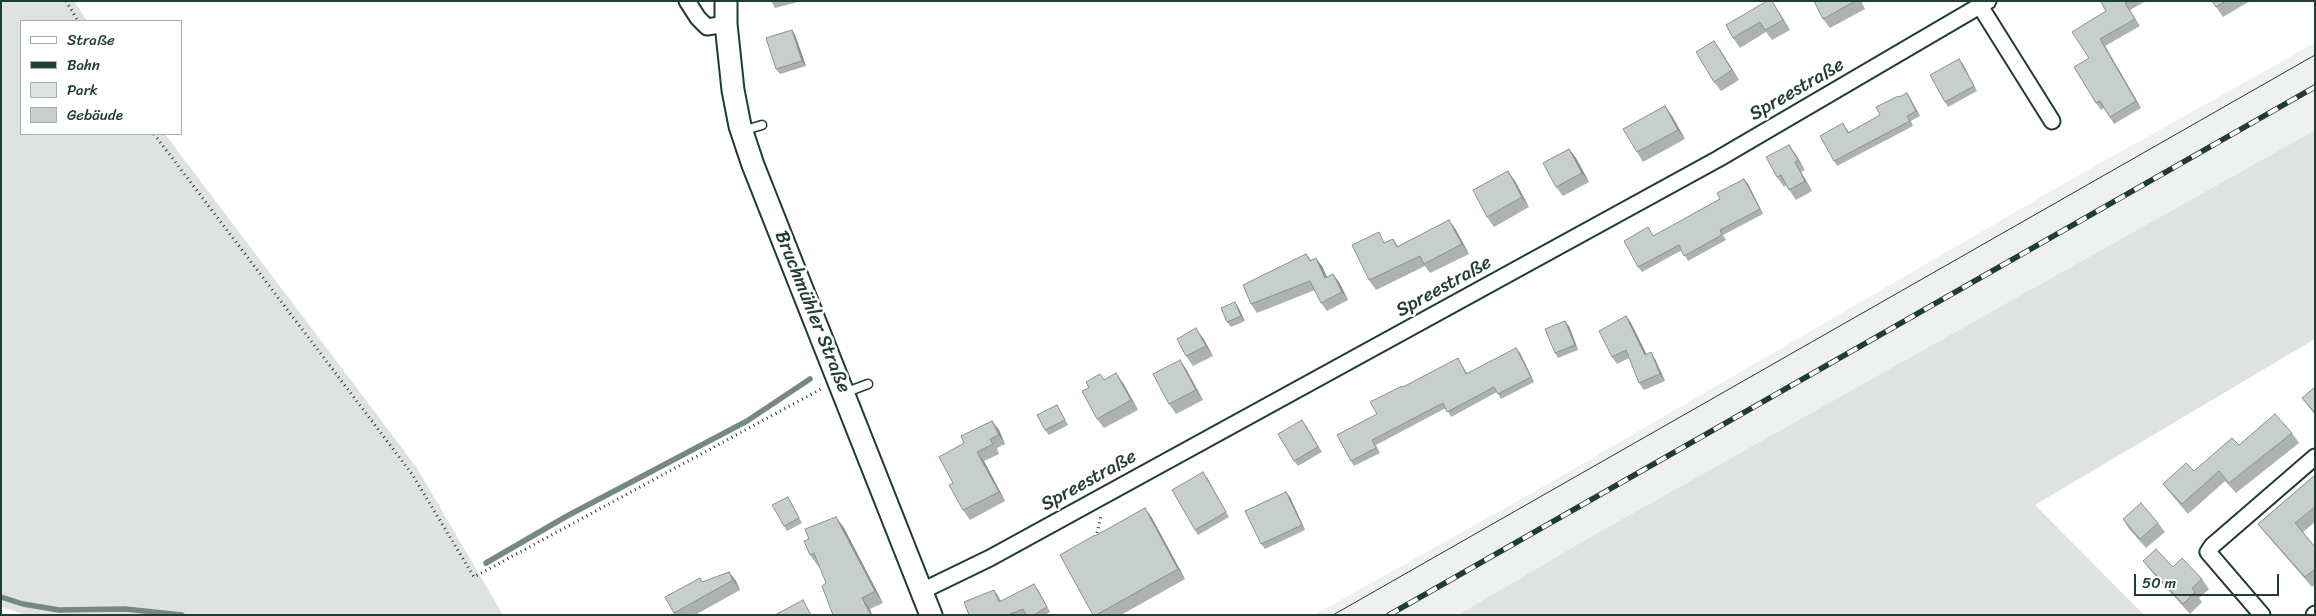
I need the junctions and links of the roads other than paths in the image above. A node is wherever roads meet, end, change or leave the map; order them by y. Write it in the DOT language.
graph roads {
  1 [pos="687,1"];
  2 [pos="726,1"];
  3 [pos="1984,4"];
  4 [pos="726,24"];
  5 [pos="2052,121"];
  6 [pos="868,384"];
  7 [pos="842,386"];
  8 [pos="2315,457"];
  9 [pos="922,591"];
  10 [pos="931,615"];
  11 [pos="2262,615"];
  1 -- 4 [label="street"];
  2 -- 4 [label="street, Bruchmühler Straße"];
  3 -- 5 [label="street, Spreestraße"];
  3 -- 9 [label="street, Spreestraße"];
  4 -- 7 [label="street, Bruchmühler Straße"];
  6 -- 7 [label="lane"];
  7 -- 9 [label="street, Bruchmühler Straße"];
  8 -- 11 [label="street"];
  9 -- 10 [label="street, Bruchmühler Straße"];
}
